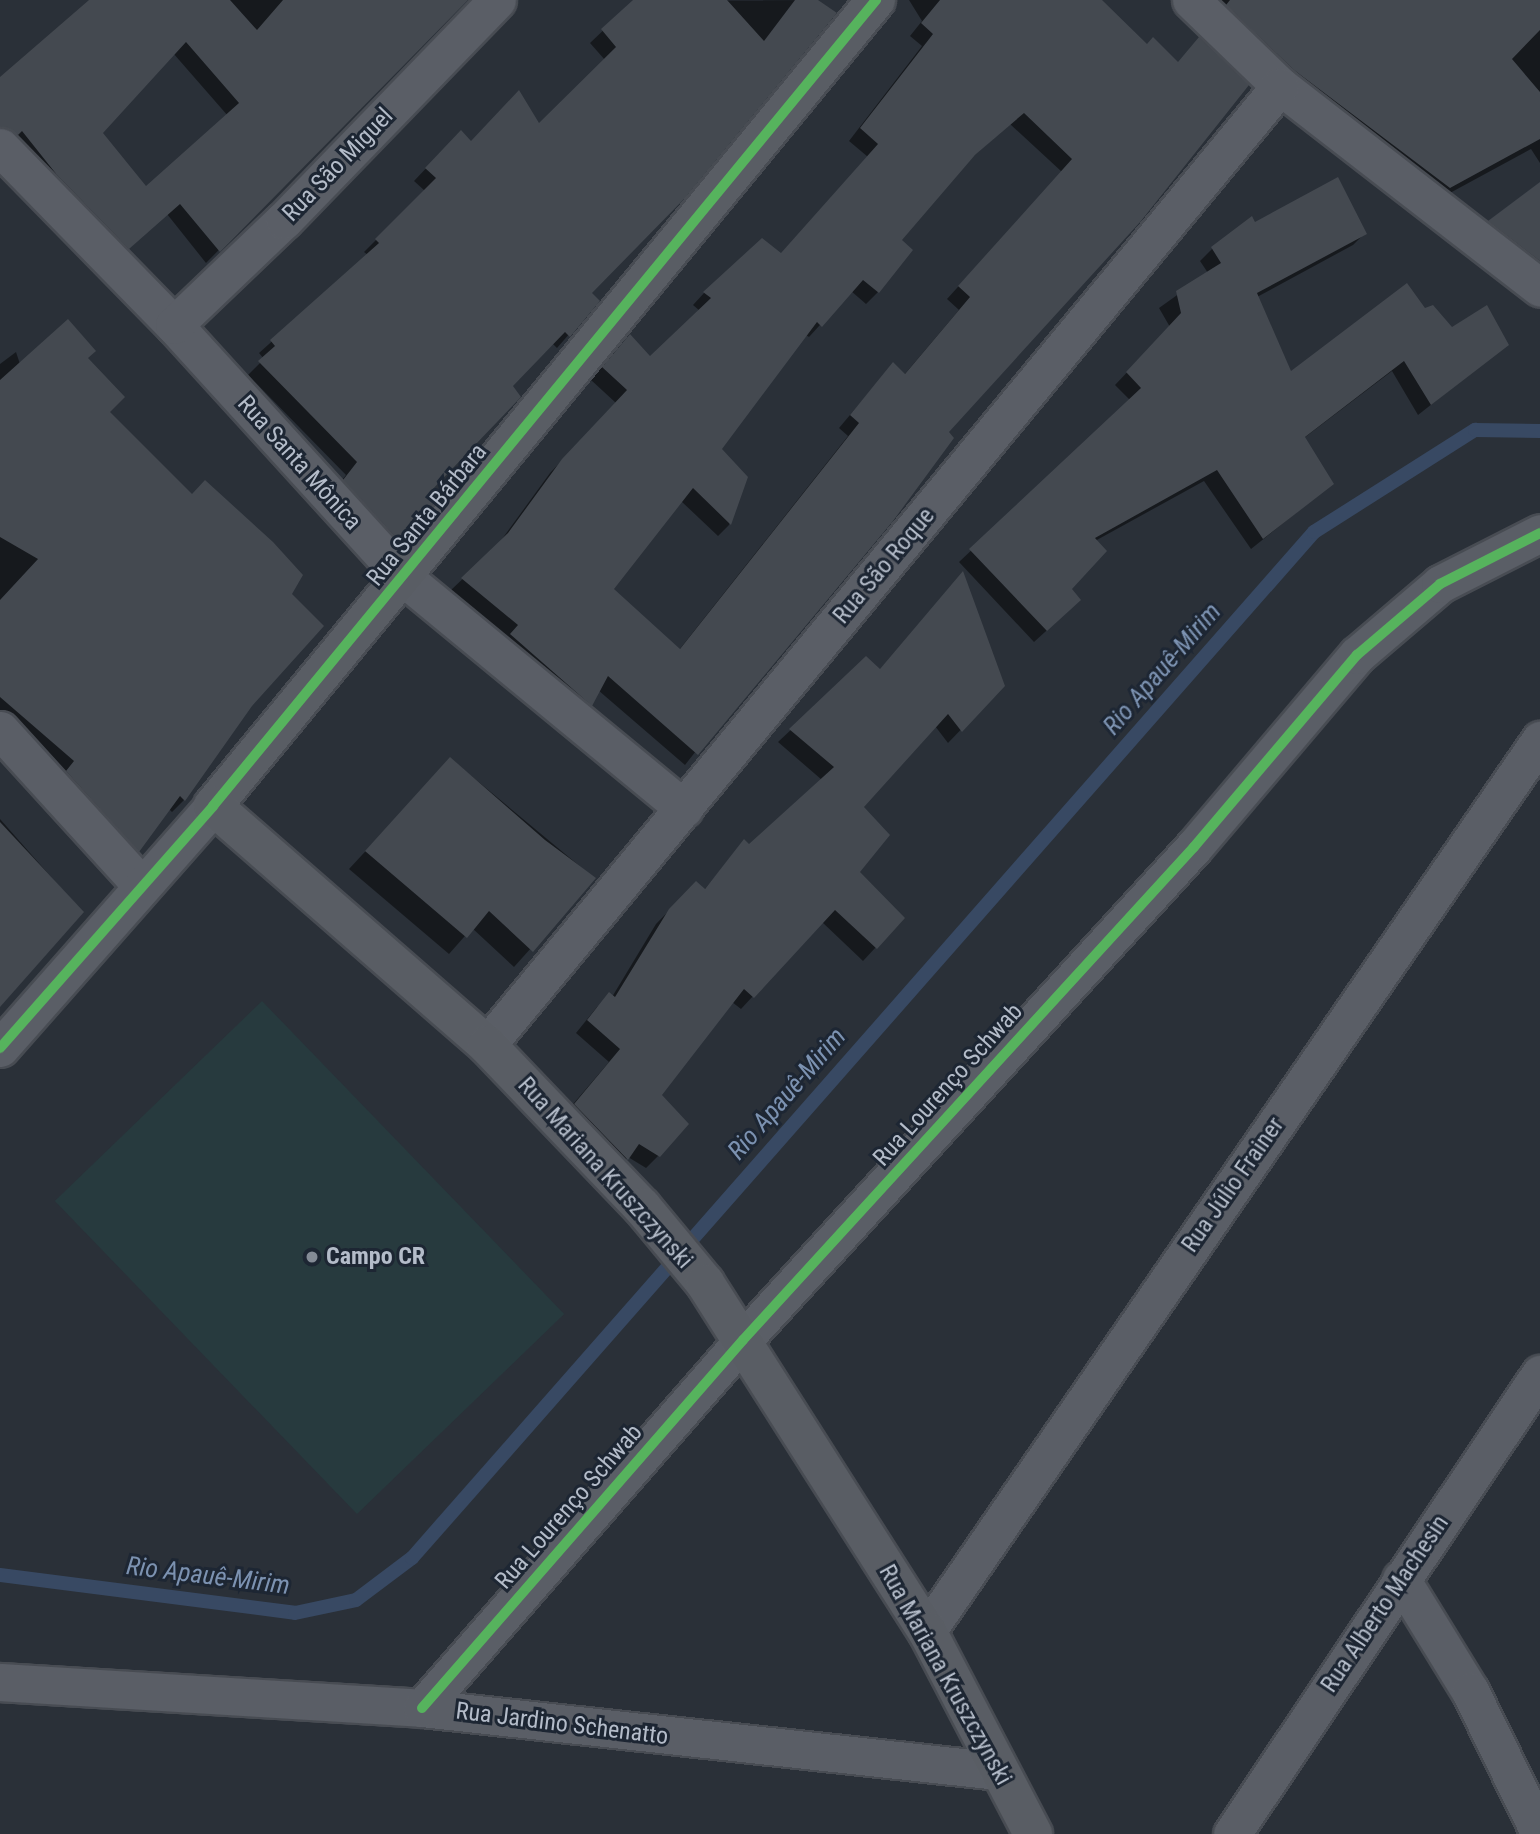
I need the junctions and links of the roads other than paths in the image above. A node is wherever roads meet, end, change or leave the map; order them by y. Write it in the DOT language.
graph roads {
  1 [pos="497,0"];
  2 [pos="876,0"];
  3 [pos="1191,0"];
  4 [pos="1280,86"];
  5 [pos="0,147"];
  6 [pos="1540,288"];
  7 [pos="174,325"];
  8 [pos="1540,533"];
  9 [pos="402,577"];
  10 [pos="0,730"];
  11 [pos="1540,740"];
  12 [pos="212,806"];
  13 [pos="684,809"];
  14 [pos="142,886"];
  15 [pos="487,1045"];
  16 [pos="0,1048"];
  17 [pos="743,1340"];
  18 [pos="1540,1374"];
  19 [pos="1401,1579"];
  20 [pos="927,1631"];
  21 [pos="0,1682"];
  22 [pos="422,1708"];
  23 [pos="998,1771"];
  24 [pos="1033,1834"];
  25 [pos="1232,1834"];
  26 [pos="1540,1834"];
  1 -- 7 [label="street, Rua São Miguel"];
  2 -- 9 [label="street, Rua Santa Bárbara"];
  3 -- 4 [label="street"];
  4 -- 6 [label="street"];
  4 -- 13 [label="street, Rua São Roque"];
  5 -- 7 [label="street, Rua Santa Mônica"];
  7 -- 9 [label="street, Rua Santa Mônica"];
  8 -- 17 [label="street, Rua Lourenço Schwab"];
  9 -- 12 [label="street, Rua Santa Bárbara"];
  9 -- 13 [label="street, Rua Santa Mônica"];
  10 -- 14 [label="street"];
  11 -- 20 [label="street, Rua Júlio Frainer"];
  12 -- 14 [label="street, Rua Santa Bárbara"];
  12 -- 15 [label="street, Rua Mariana Kruszczynski"];
  13 -- 15 [label="street, Rua São Roque"];
  14 -- 16 [label="street, Rua Santa Bárbara"];
  15 -- 17 [label="street, Rua Mariana Kruszczynski"];
  17 -- 20 [label="street, Rua Mariana Kruszczynski"];
  17 -- 22 [label="street, Rua Lourenço Schwab"];
  18 -- 19 [label="street, Rua Alberto Machesin"];
  19 -- 25 [label="street, Rua Alberto Machesin"];
  19 -- 26 [label="street"];
  20 -- 23 [label="street, Rua Mariana Kruszczynski"];
  21 -- 22 [label="street, Rua Jardino Schenatto"];
  22 -- 23 [label="street, Rua Jardino Schenatto"];
  23 -- 24 [label="street, Rua Mariana Kruszczynski"];
}
